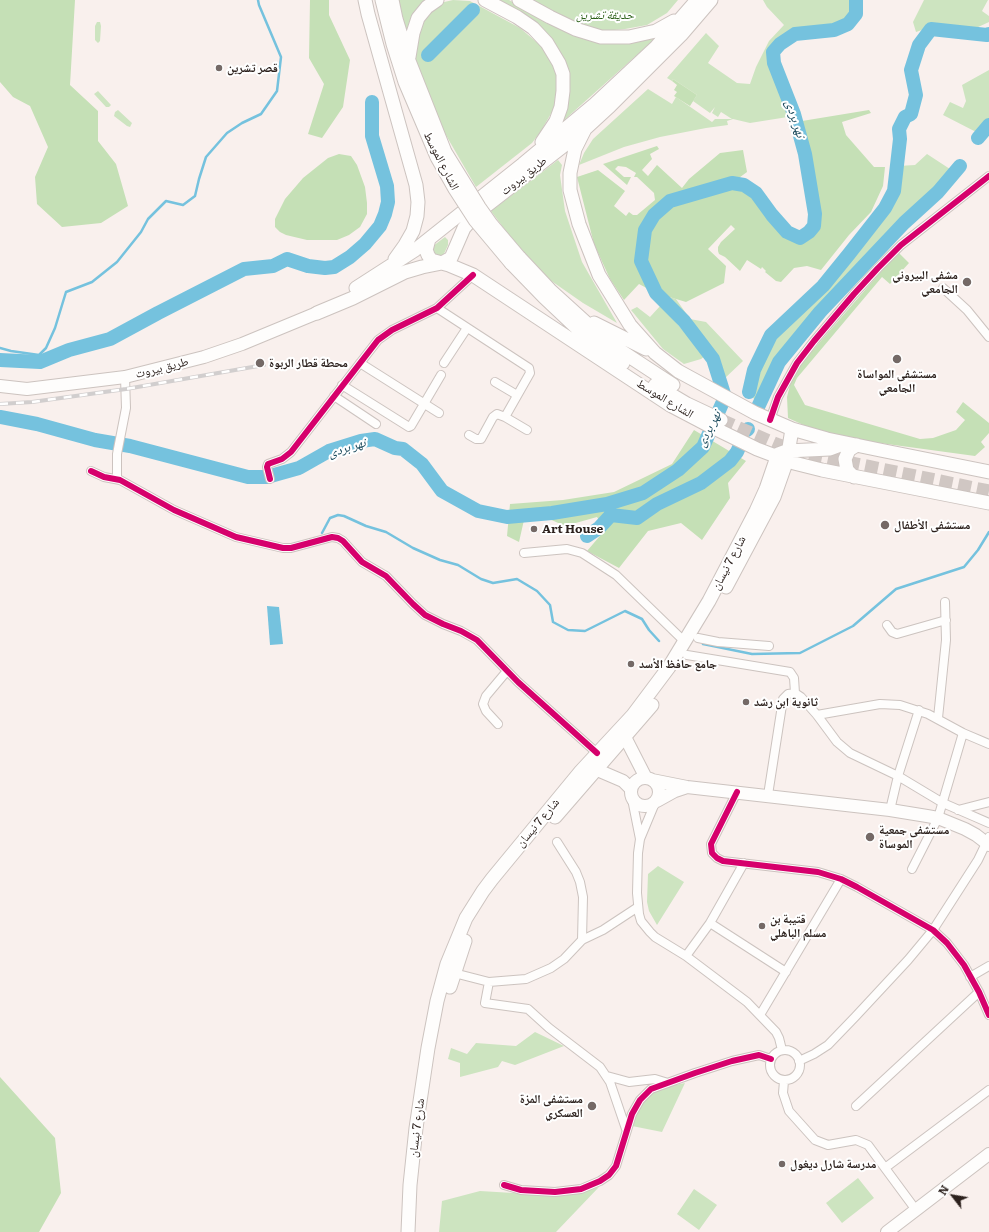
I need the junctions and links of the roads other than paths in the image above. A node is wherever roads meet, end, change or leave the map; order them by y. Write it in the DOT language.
graph roads {
  1 [pos="365,0"];
  2 [pos="382,0"];
  3 [pos="392,0"];
  4 [pos="437,0"];
  5 [pos="485,0"];
  6 [pos="519,0"];
  7 [pos="697,0"];
  8 [pos="710,0"];
  9 [pos="683,16"];
  10 [pos="409,61"];
  11 [pos="585,129"];
  12 [pos="441,154"];
  13 [pos="523,164"];
  14 [pos="989,176"];
  15 [pos="429,239"];
  16 [pos="515,260"];
  17 [pos="442,263"];
  18 [pos="389,267"];
  19 [pos="473,275"];
  20 [pos="942,288"];
  21 [pos="438,308"];
  22 [pos="317,313"];
  23 [pos="576,314"];
  24 [pos="468,328"];
  25 [pos="989,337"];
  26 [pos="655,353"];
  27 [pos="610,359"];
  28 [pos="360,363"];
  29 [pos="444,363"];
  30 [pos="441,375"];
  31 [pos="125,377"];
  32 [pos="495,382"];
  33 [pos="342,385"];
  34 [pos="0,386"];
  35 [pos="517,395"];
  36 [pos="334,396"];
  37 [pos="424,404"];
  38 [pos="440,413"];
  39 [pos="505,417"];
  40 [pos="770,420"];
  41 [pos="376,424"];
  42 [pos="792,429"];
  43 [pos="527,430"];
  44 [pos="469,435"];
  45 [pos="851,444"];
  46 [pos="784,456"];
  47 [pos="989,463"];
  48 [pos="961,466"];
  49 [pos="92,471"];
  50 [pos="989,472"];
  51 [pos="854,477"];
  52 [pos="117,479"];
  53 [pos="270,479"];
  54 [pos="989,503"];
  55 [pos="524,553"];
  56 [pos="945,602"];
  57 [pos="946,620"];
  58 [pos="887,624"];
  59 [pos="691,640"];
  60 [pos="769,646"];
  61 [pos="687,655"];
  62 [pos="507,671"];
  63 [pos="795,693"];
  64 [pos="919,710"];
  65 [pos="817,715"];
  66 [pos="938,718"];
  67 [pos="498,724"];
  68 [pos="963,733"];
  69 [pos="621,735"];
  70 [pos="989,744"];
  71 [pos="597,754"];
  72 [pos="592,766"];
  73 [pos="898,776"];
  74 [pos="649,779"];
  75 [pos="687,787"];
  76 [pos="737,792"];
  77 [pos="632,794"];
  78 [pos="768,795"];
  79 [pos="656,802"];
  80 [pos="989,802"];
  81 [pos="943,803"];
  82 [pos="890,810"];
  83 [pos="958,810"];
  84 [pos="938,818"];
  85 [pos="989,823"];
  86 [pos="640,839"];
  87 [pos="557,842"];
  88 [pos="988,842"];
  89 [pos="744,863"];
  90 [pos="912,869"];
  91 [pos="841,879"];
  92 [pos="638,907"];
  93 [pos="710,923"];
  94 [pos="933,930"];
  95 [pos="582,940"];
  96 [pos="686,956"];
  97 [pos="989,966"];
  98 [pos="786,972"];
  99 [pos="454,973"];
  100 [pos="970,977"];
  101 [pos="489,982"];
  102 [pos="979,992"];
  103 [pos="760,1015"];
  104 [pos="989,1015"];
  105 [pos="782,1050"];
  106 [pos="771,1058"];
  107 [pos="799,1061"];
  108 [pos="607,1076"];
  109 [pos="784,1081"];
  110 [pos="668,1083"];
  111 [pos="989,1090"];
  112 [pos="856,1106"];
  113 [pos="626,1130"];
  114 [pos="989,1154"];
  115 [pos="885,1168"];
  116 [pos="504,1185"];
  117 [pos="916,1210"];
  118 [pos="408,1232"];
  119 [pos="417,1232"];
  120 [pos="887,1232"];
  1 -- 18 [label="main road"];
  2 -- 12 [label="main road, الشارع الموسط"];
  3 -- 10 [label="main road, الشارع الموسط"];
  4 -- 10 [label="main road"];
  5 -- 13 [label="main road"];
  6 -- 9 [label="main road"];
  7 -- 9 [label="main road, طريق بيروت"];
  8 -- 11 [label="main road, طريق بيروت"];
  9 -- 13 [label="main road, طريق بيروت"];
  10 -- 12 [label="main road, الشارع الموسط"];
  11 -- 17 [label="main road, طريق بيروت"];
  11 -- 26 [label="main road"];
  12 -- 16 [label="main road, الشارع الموسط, bridge"];
  13 -- 15 [label="main road, طريق بيروت"];
  14 -- 40 [label="street"];
  15 -- 17 [label="main road, الشارع الموسط"];
  15 -- 18 [label="main road, طريق بيروت"];
  16 -- 23 [label="main road, الشارع الموسط"];
  16 -- 27 [label="main road, الشارع الموسط"];
  17 -- 19 [label="main road, الشارع الموسط"];
  17 -- 22 [label="main road, طريق بيروت"];
  18 -- 22 [label="main road, طريق بيروت"];
  19 -- 21 [label="street"];
  19 -- 27 [label="main road, الشارع الموسط"];
  20 -- 25 [label="street"];
  21 -- 24 [label="street"];
  21 -- 28 [label="street"];
  22 -- 31 [label="street, طريق بيروت"];
  23 -- 26 [label="main road"];
  23 -- 27 [label="main road, الشارع الموسط"];
  24 -- 29 [label="street"];
  24 -- 35 [label="street"];
  26 -- 40 [label="main road"];
  27 -- 46 [label="main road, الشارع الموسط"];
  28 -- 33 [label="street"];
  28 -- 37 [label="street"];
  30 -- 37 [label="street"];
  31 -- 34 [label="street, طريق بيروت"];
  31 -- 52 [label="street"];
  32 -- 35 [label="street"];
  33 -- 36 [label="street"];
  33 -- 37 [label="street"];
  35 -- 39 [label="street"];
  36 -- 41 [label="street"];
  36 -- 53 [label="street"];
  37 -- 38 [label="street"];
  39 -- 43 [label="street"];
  39 -- 44 [label="street"];
  40 -- 42 [label="main road"];
  42 -- 45 [label="main road"];
  42 -- 46 [label="main road, شارع 7 نيسان"];
  45 -- 46 [label="main road"];
  45 -- 48 [label="main road"];
  45 -- 51 [label="main road"];
  46 -- 51 [label="main road, الشارع الموسط"];
  46 -- 59 [label="main road, شارع 7 نيسان"];
  47 -- 48 [label="main road"];
  48 -- 50 [label="main road"];
  49 -- 52 [label="street"];
  51 -- 54 [label="main road, الشارع الموسط"];
  52 -- 62 [label="street"];
  55 -- 59 [label="street"];
  56 -- 57 [label="street"];
  57 -- 58 [label="street"];
  57 -- 66 [label="street"];
  59 -- 60 [label="street"];
  59 -- 61 [label="main road, شارع 7 نيسان"];
  59 -- 69 [label="main road, شارع 7 نيسان"];
  61 -- 63 [label="street"];
  61 -- 69 [label="main road, شارع 7 نيسان"];
  62 -- 67 [label="street"];
  62 -- 71 [label="street"];
  63 -- 65 [label="street"];
  63 -- 78 [label="street"];
  64 -- 65 [label="street"];
  64 -- 66 [label="street"];
  64 -- 73 [label="street"];
  65 -- 73 [label="street"];
  66 -- 68 [label="street"];
  68 -- 70 [label="street"];
  68 -- 81 [label="street"];
  69 -- 71 [label="main road, شارع 7 نيسان"];
  69 -- 72 [label="main road, شارع 7 نيسان"];
  69 -- 74 [label="street"];
  71 -- 72 [label="main road, شارع 7 نيسان"];
  72 -- 77 [label="street"];
  72 -- 99 [label="main road, شارع 7 نيسان"];
  72 -- 118 [label="main road, شارع 7 نيسان"];
  73 -- 81 [label="street"];
  73 -- 82 [label="street"];
  74 -- 75 [label="street"];
  74 -- 77 [label="street"];
  74 -- 79 [label="street"];
  75 -- 76 [label="street"];
  75 -- 79 [label="street"];
  76 -- 78 [label="street"];
  76 -- 89 [label="street"];
  77 -- 79 [label="street"];
  77 -- 86 [label="street"];
  78 -- 82 [label="street"];
  79 -- 86 [label="street"];
  80 -- 83 [label="street"];
  81 -- 83 [label="street"];
  81 -- 84 [label="street"];
  82 -- 84 [label="street"];
  83 -- 85 [label="street"];
  84 -- 88 [label="street"];
  84 -- 90 [label="street"];
  86 -- 92 [label="street"];
  87 -- 95 [label="street"];
  88 -- 94 [label="street"];
  89 -- 91 [label="street"];
  89 -- 93 [label="street"];
  91 -- 94 [label="street"];
  91 -- 98 [label="street"];
  92 -- 95 [label="street"];
  92 -- 96 [label="street"];
  93 -- 96 [label="street"];
  93 -- 98 [label="street"];
  94 -- 100 [label="street"];
  94 -- 107 [label="street"];
  95 -- 101 [label="street"];
  96 -- 103 [label="street"];
  97 -- 100 [label="street"];
  98 -- 103 [label="street"];
  99 -- 101 [label="street"];
  99 -- 119 [label="main road, شارع 7 نيسان"];
  100 -- 102 [label="street"];
  101 -- 108 [label="street"];
  102 -- 104 [label="street"];
  102 -- 112 [label="street"];
  103 -- 105 [label="street"];
  105 -- 106 [label="street"];
  105 -- 107 [label="street"];
  106 -- 109 [label="street"];
  106 -- 110 [label="street"];
  107 -- 109 [label="street"];
  108 -- 110 [label="street"];
  108 -- 113 [label="street"];
  109 -- 115 [label="street"];
  110 -- 113 [label="street"];
  111 -- 115 [label="street"];
  113 -- 116 [label="street"];
  114 -- 117 [label="street"];
  115 -- 117 [label="street"];
  117 -- 120 [label="street"];
}
